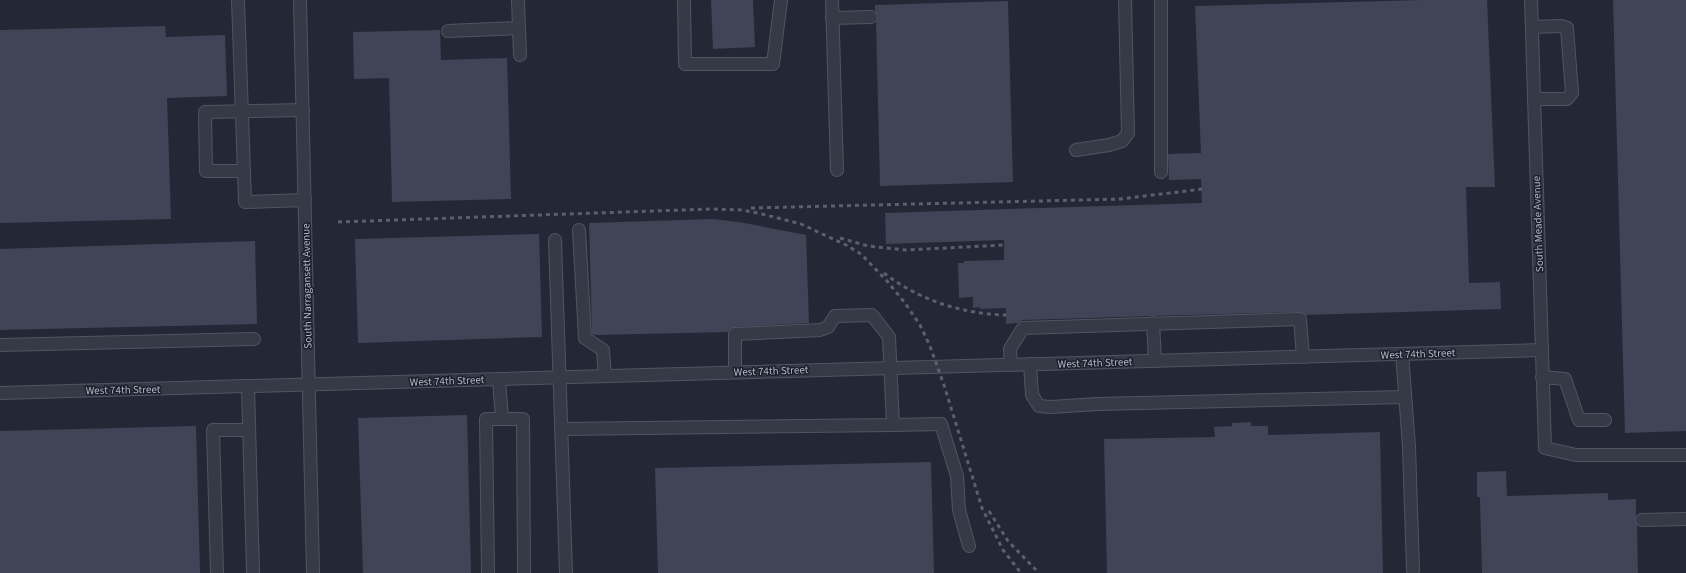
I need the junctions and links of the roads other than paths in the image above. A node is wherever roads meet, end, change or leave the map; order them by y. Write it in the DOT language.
graph roads {
  1 [pos="238,0"];
  2 [pos="300,0"];
  3 [pos="518,0"];
  4 [pos="684,0"];
  5 [pos="781,0"];
  6 [pos="832,0"];
  7 [pos="1125,0"];
  8 [pos="1162,0"];
  9 [pos="1531,0"];
  10 [pos="871,17"];
  11 [pos="832,18"];
  12 [pos="1532,27"];
  13 [pos="519,28"];
  14 [pos="448,30"];
  15 [pos="520,55"];
  16 [pos="1534,99"];
  17 [pos="303,110"];
  18 [pos="242,112"];
  19 [pos="1076,150"];
  20 [pos="837,170"];
  21 [pos="244,171"];
  22 [pos="1161,172"];
  23 [pos="305,200"];
  24 [pos="579,230"];
  25 [pos="555,240"];
  26 [pos="1153,323"];
  27 [pos="254,339"];
  28 [pos="0,345"];
  29 [pos="1542,350"];
  30 [pos="1402,354"];
  31 [pos="1303,357"];
  32 [pos="1155,361"];
  33 [pos="1030,364"];
  34 [pos="1011,365"];
  35 [pos="890,367"];
  36 [pos="735,372"];
  37 [pos="605,376"];
  38 [pos="559,377"];
  39 [pos="1542,377"];
  40 [pos="499,379"];
  41 [pos="309,385"];
  42 [pos="248,386"];
  43 [pos="0,393"];
  44 [pos="1405,397"];
  45 [pos="502,419"];
  46 [pos="1605,420"];
  47 [pos="893,425"];
  48 [pos="561,429"];
  49 [pos="249,430"];
  50 [pos="1686,454"];
  51 [pos="1686,519"];
  52 [pos="1642,520"];
  53 [pos="969,546"];
  54 [pos="1412,570"];
  55 [pos="217,573"];
  56 [pos="253,573"];
  57 [pos="313,573"];
  58 [pos="488,573"];
  59 [pos="524,573"];
  60 [pos="566,573"];
  1 -- 18 [label="street"];
  2 -- 17 [label="street, South Narragansett Avenue"];
  3 -- 13 [label="street"];
  4 -- 5 [label="street"];
  6 -- 11 [label="street"];
  7 -- 19 [label="street"];
  8 -- 22 [label="street"];
  9 -- 12 [label="street, South Meade Avenue"];
  10 -- 11 [label="street"];
  11 -- 20 [label="street"];
  12 -- 16 [label="street, South Meade Avenue"];
  12 -- 16 [label="street"];
  13 -- 14 [label="street"];
  13 -- 15 [label="street"];
  16 -- 29 [label="street, South Meade Avenue"];
  17 -- 18 [label="street"];
  17 -- 23 [label="street, South Narragansett Avenue"];
  18 -- 21 [label="street"];
  18 -- 21 [label="street"];
  21 -- 23 [label="street"];
  23 -- 41 [label="street, South Narragansett Avenue"];
  24 -- 37 [label="street"];
  25 -- 38 [label="street"];
  26 -- 31 [label="street"];
  26 -- 32 [label="street"];
  26 -- 34 [label="street"];
  27 -- 28 [label="street"];
  29 -- 30 [label="street, West 74th Street"];
  29 -- 39 [label="street, South Meade Avenue"];
  30 -- 31 [label="street, West 74th Street"];
  30 -- 44 [label="street"];
  31 -- 32 [label="street, West 74th Street"];
  32 -- 33 [label="street, West 74th Street"];
  33 -- 34 [label="street, West 74th Street"];
  33 -- 44 [label="street"];
  34 -- 35 [label="street, West 74th Street"];
  35 -- 36 [label="street, West 74th Street"];
  35 -- 36 [label="street"];
  35 -- 47 [label="street"];
  36 -- 37 [label="street, West 74th Street"];
  37 -- 38 [label="street, West 74th Street"];
  38 -- 40 [label="street, West 74th Street"];
  38 -- 48 [label="street"];
  39 -- 46 [label="street"];
  39 -- 50 [label="street, South Meade Avenue"];
  40 -- 41 [label="street, West 74th Street"];
  40 -- 45 [label="street"];
  41 -- 42 [label="street, West 74th Street"];
  41 -- 57 [label="street, South Narragansett Avenue"];
  42 -- 43 [label="street, West 74th Street"];
  42 -- 49 [label="street"];
  44 -- 54 [label="street"];
  45 -- 58 [label="street"];
  45 -- 59 [label="street"];
  47 -- 48 [label="street"];
  47 -- 53 [label="street"];
  48 -- 60 [label="street"];
  49 -- 55 [label="street"];
  49 -- 56 [label="street"];
  51 -- 52 [label="street"];
}
